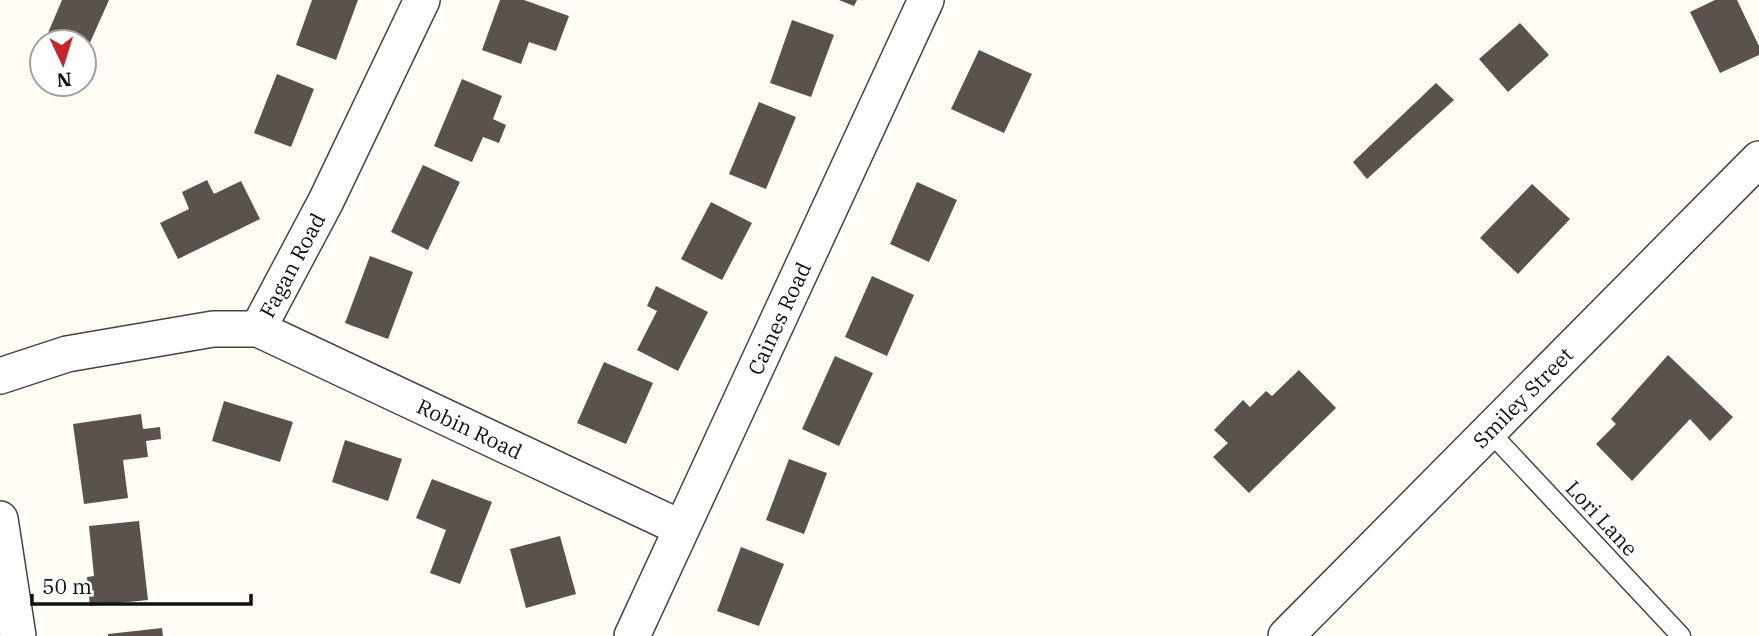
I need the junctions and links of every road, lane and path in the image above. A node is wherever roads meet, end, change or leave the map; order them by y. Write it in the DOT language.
graph roads {
  1 [pos="422,0"];
  2 [pos="926,0"];
  3 [pos="1759,159"];
  4 [pos="258,329"];
  5 [pos="0,376"];
  6 [pos="1489,431"];
  7 [pos="0,519"];
  8 [pos="681,528"];
  9 [pos="18,636"];
  10 [pos="632,636"];
  11 [pos="1286,636"];
  12 [pos="1681,636"];
  1 -- 4 [label="street, Fagan Road"];
  2 -- 8 [label="street, Caines Road"];
  3 -- 6 [label="street, Smiley Street"];
  4 -- 5 [label="street, Fagan Road"];
  4 -- 8 [label="street, Robin Road"];
  6 -- 11 [label="street, Smiley Street"];
  6 -- 12 [label="lane, Lori Lane"];
  7 -- 9 [label="street"];
  8 -- 10 [label="street, Caines Road"];
}
